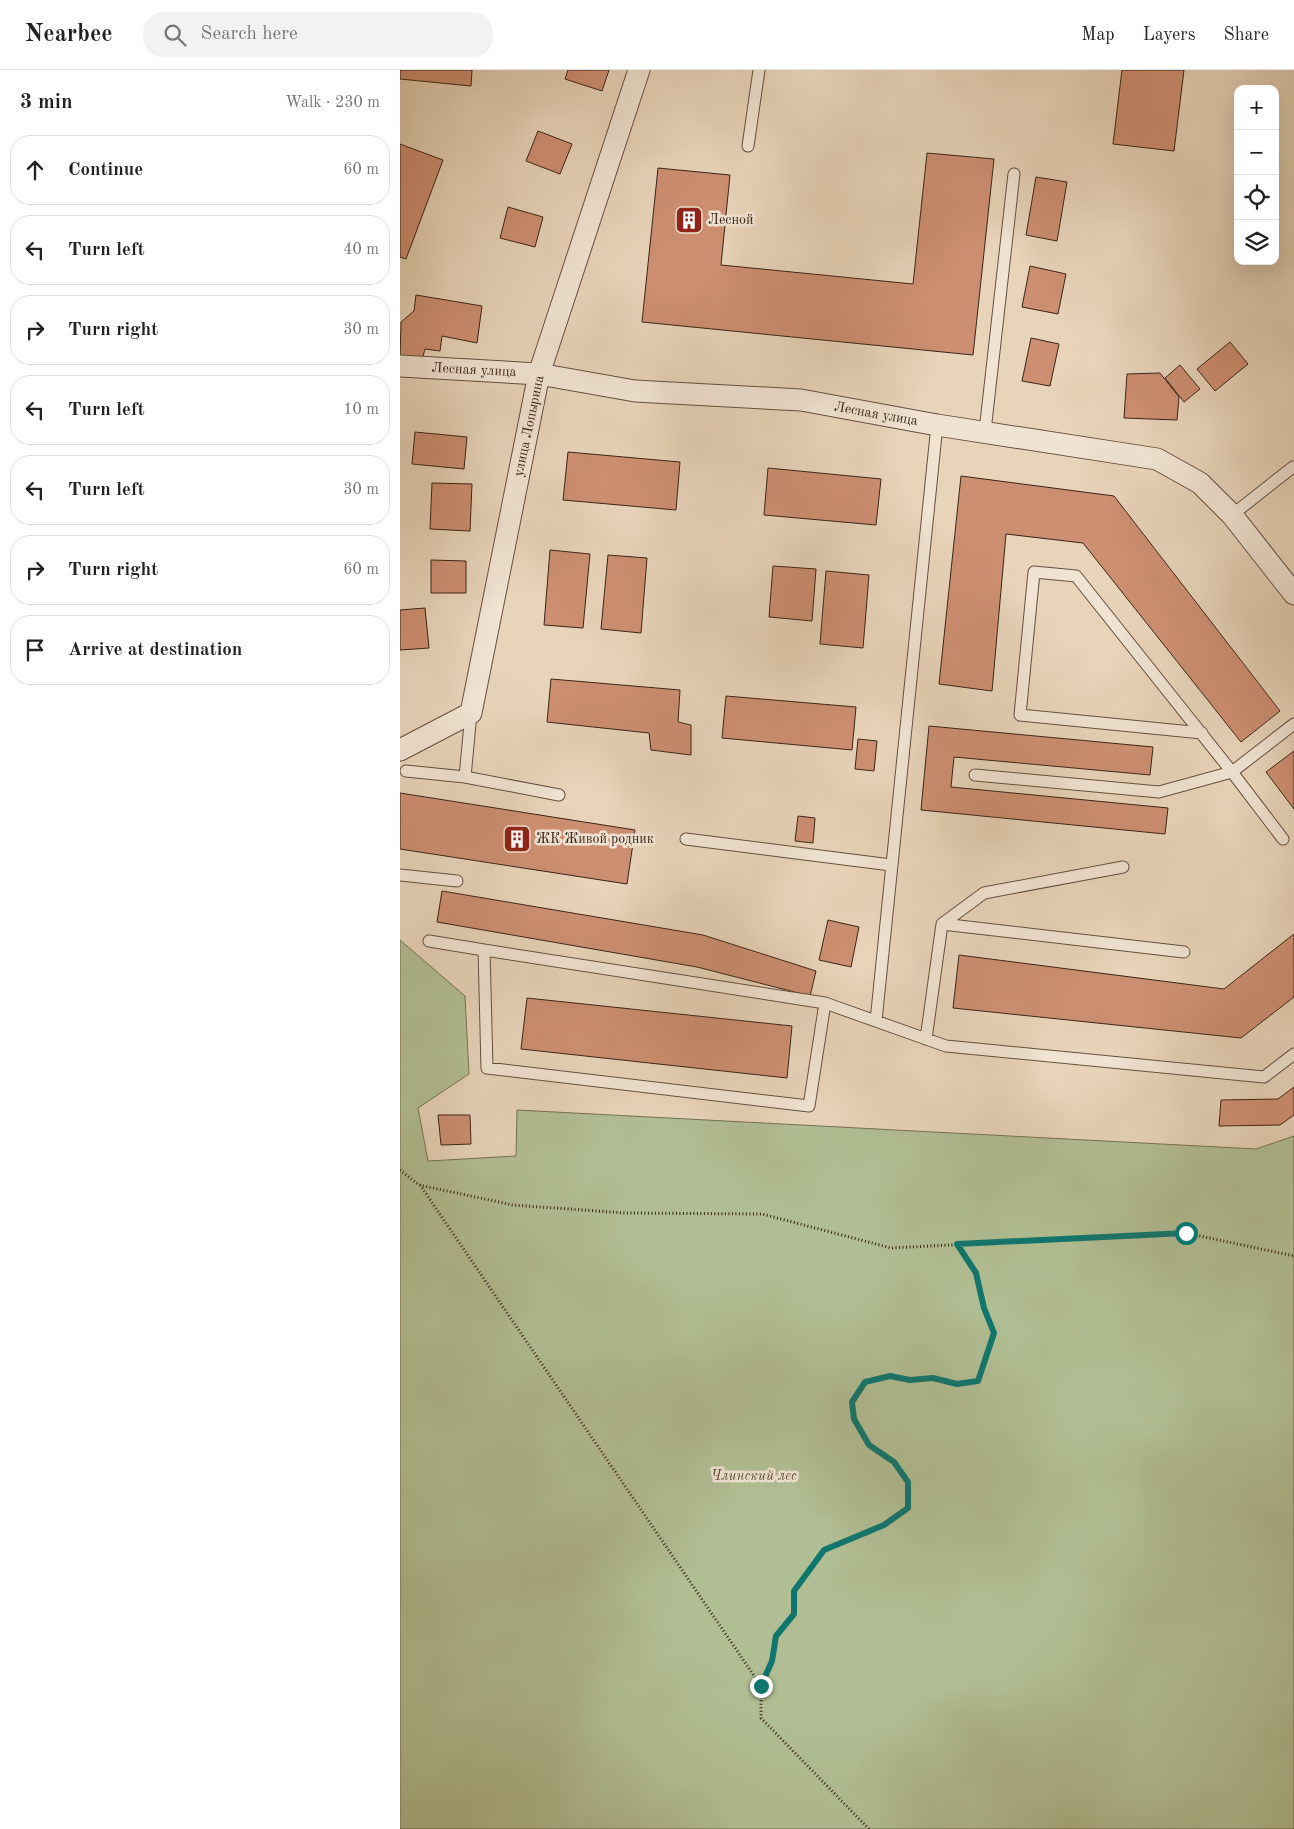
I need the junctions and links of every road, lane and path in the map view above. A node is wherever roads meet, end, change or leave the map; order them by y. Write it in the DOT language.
graph roads {
  1 [pos="640,70"];
  2 [pos="759,70"];
  3 [pos="748,146"];
  4 [pos="1014,174"];
  5 [pos="400,366"];
  6 [pos="539,374"];
  7 [pos="937,425"];
  8 [pos="985,431"];
  9 [pos="1293,467"];
  10 [pos="1232,515"];
  11 [pos="1294,594"];
  12 [pos="471,714"];
  13 [pos="1294,724"];
  14 [pos="1202,733"];
  15 [pos="400,750"];
  16 [pos="406,771"];
  17 [pos="1232,772"];
  18 [pos="975,775"];
  19 [pos="465,777"];
  20 [pos="559,795"];
  21 [pos="686,838"];
  22 [pos="1283,839"];
  23 [pos="891,865"];
  24 [pos="1123,867"];
  25 [pos="400,875"];
  26 [pos="457,881"];
  27 [pos="942,924"];
  28 [pos="429,941"];
  29 [pos="484,950"];
  30 [pos="1184,952"];
  31 [pos="825,1003"];
  32 [pos="876,1021"];
  33 [pos="926,1039"];
  34 [pos="1294,1054"];
  35 [pos="400,1170"];
  36 [pos="419,1185"];
  37 [pos="957,1244"];
  38 [pos="1294,1256"];
  39 [pos="761,1686"];
  40 [pos="869,1829"];
  1 -- 6 [label="street, улица Лопырина"];
  2 -- 3 [label="lane"];
  4 -- 8 [label="lane"];
  5 -- 6 [label="street, Лесная улица"];
  6 -- 7 [label="street, Лесная улица"];
  6 -- 12 [label="street, улица Лопырина"];
  7 -- 8 [label="street, Лесная улица"];
  7 -- 23 [label="lane"];
  8 -- 10 [label="street, Лесная улица"];
  9 -- 10 [label="lane"];
  10 -- 11 [label="street, Лесная улица"];
  12 -- 15 [label="street"];
  12 -- 19 [label="lane"];
  13 -- 17 [label="lane"];
  14 -- 14 [label="lane"];
  14 -- 17 [label="lane"];
  16 -- 19 [label="lane"];
  17 -- 18 [label="lane"];
  17 -- 22 [label="lane"];
  19 -- 20 [label="lane"];
  21 -- 23 [label="lane"];
  23 -- 32 [label="lane"];
  24 -- 27 [label="lane"];
  25 -- 26 [label="lane"];
  27 -- 30 [label="lane"];
  27 -- 33 [label="lane"];
  28 -- 29 [label="lane"];
  29 -- 31 [label="lane"];
  29 -- 31 [label="lane"];
  31 -- 32 [label="lane"];
  32 -- 33 [label="lane"];
  33 -- 34 [label="lane"];
  35 -- 36 [label="path"];
  36 -- 37 [label="path"];
  36 -- 39 [label="path"];
  37 -- 38 [label="path"];
  37 -- 39 [label="path"];
  39 -- 40 [label="path"];
}
